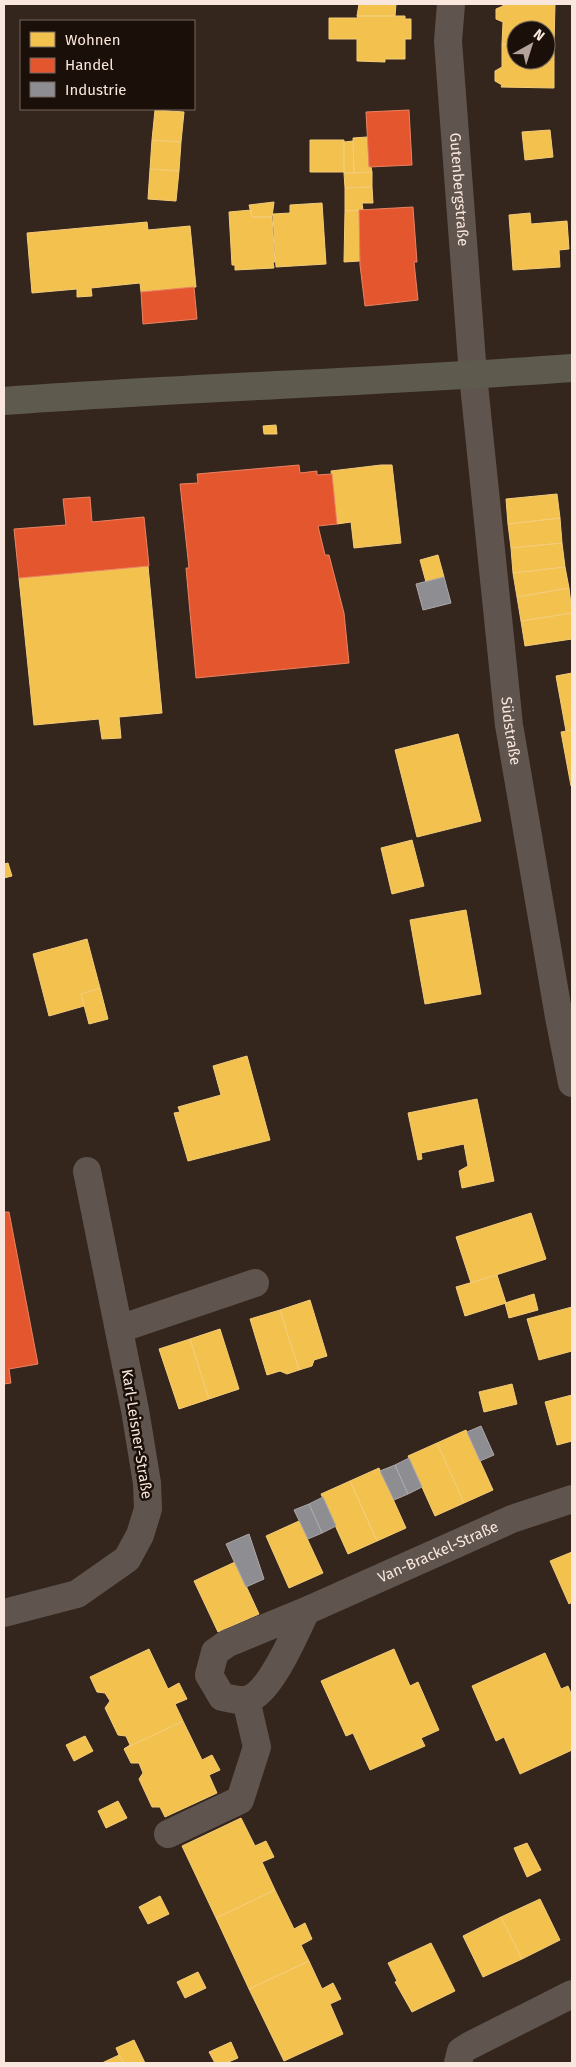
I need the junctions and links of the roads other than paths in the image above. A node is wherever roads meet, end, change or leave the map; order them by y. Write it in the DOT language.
graph roads {
  1 [pos="451,4"];
  2 [pos="572,368"];
  3 [pos="473,375"];
  4 [pos="4,401"];
  5 [pos="566,1015"];
  6 [pos="572,1083"];
  7 [pos="87,1171"];
  8 [pos="255,1283"];
  9 [pos="119,1329"];
  10 [pos="572,1499"];
  11 [pos="306,1611"];
  12 [pos="4,1613"];
  13 [pos="246,1700"];
  14 [pos="168,1834"];
  15 [pos="572,1994"];
  16 [pos="500,2029"];
  17 [pos="458,2063"];
  18 [pos="481,2063"];
  1 -- 3 [label="street, Gutenbergstraße"];
  2 -- 3 [label="main road"];
  3 -- 4 [label="main road"];
  3 -- 5 [label="street, Südstraße"];
  5 -- 6 [label="street, Südstraße"];
  7 -- 9 [label="street, Karl-Leisner-Straße"];
  8 -- 9 [label="street"];
  9 -- 12 [label="street, Karl-Leisner-Straße"];
  10 -- 11 [label="street, Van-Brackel-Straße"];
  11 -- 13 [label="street"];
  11 -- 13 [label="street, Van-Brackel-Straße"];
  13 -- 14 [label="street"];
  15 -- 16 [label="street"];
  16 -- 17 [label="street"];
  16 -- 18 [label="street"];
}
